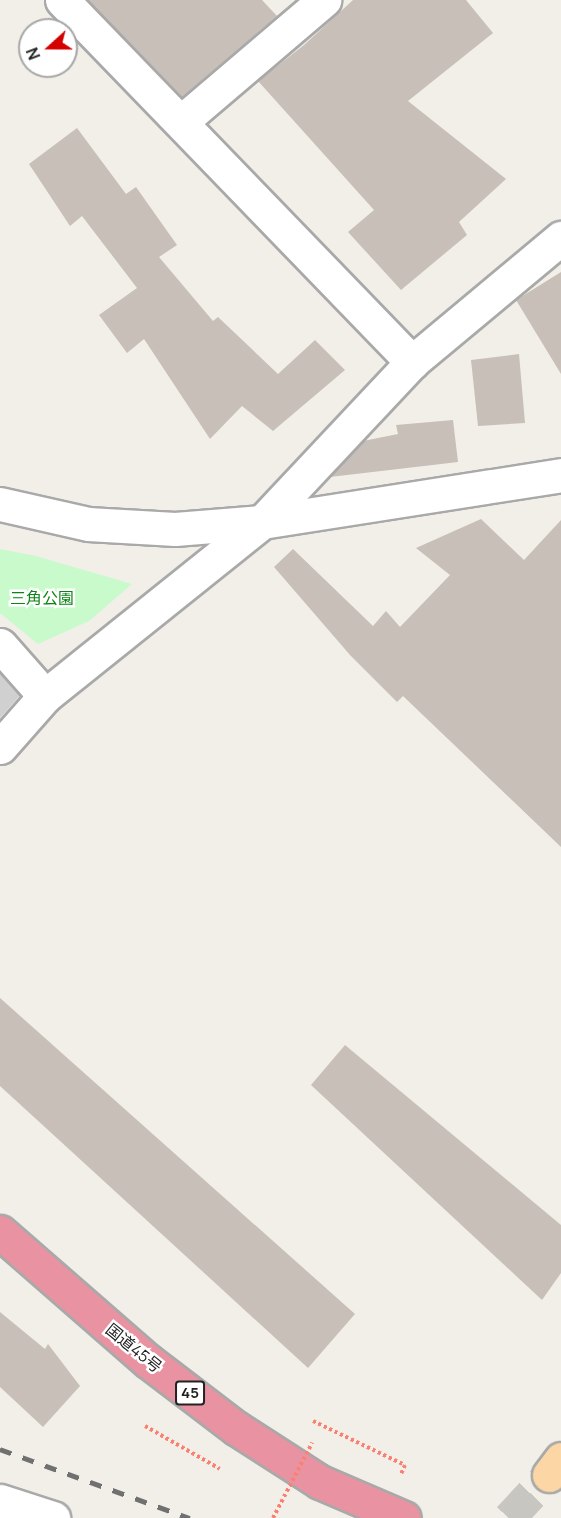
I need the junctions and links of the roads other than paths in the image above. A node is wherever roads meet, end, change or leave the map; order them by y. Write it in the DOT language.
graph roads {
  1 [pos="62,0"];
  2 [pos="324,0"];
  3 [pos="182,122"];
  4 [pos="561,238"];
  5 [pos="412,362"];
  6 [pos="561,475"];
  7 [pos="0,504"];
  8 [pos="262,522"];
  9 [pos="0,645"];
  10 [pos="45,696"];
  11 [pos="0,747"];
  12 [pos="0,1232"];
  13 [pos="0,1501"];
  14 [pos="53,1518"];
  15 [pos="404,1518"];
  1 -- 3 [label="street"];
  2 -- 3 [label="street"];
  3 -- 5 [label="street"];
  4 -- 5 [label="street"];
  5 -- 8 [label="street"];
  6 -- 8 [label="street"];
  7 -- 8 [label="street"];
  8 -- 10 [label="street"];
  9 -- 10 [label="street"];
  10 -- 11 [label="street"];
  12 -- 15 [label="highway, 国道45号 / 45"];
  13 -- 14 [label="street"];
}
